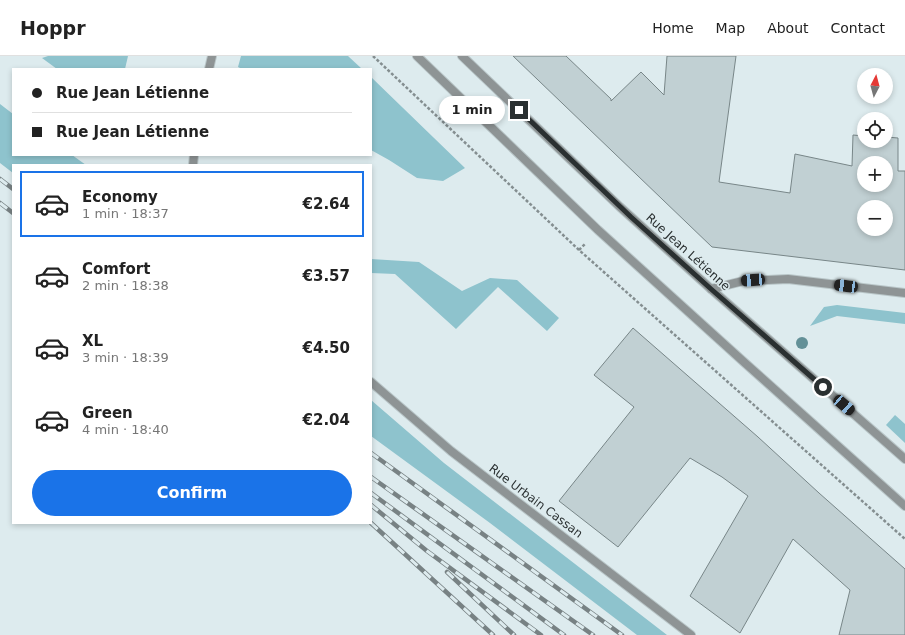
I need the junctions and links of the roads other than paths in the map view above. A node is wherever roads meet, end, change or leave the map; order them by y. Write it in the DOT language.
graph roads {
  1 [pos="212,56"];
  2 [pos="417,56"];
  3 [pos="462,56"];
  4 [pos="209,68"];
  5 [pos="711,289"];
  6 [pos="905,293"];
  7 [pos="372,383"];
  8 [pos="905,459"];
  9 [pos="905,506"];
  10 [pos="691,635"];
  1 -- 4 [label="street"];
  2 -- 9 [label="street"];
  3 -- 5 [label="street, Rue Jean Létienne"];
  5 -- 6 [label="street"];
  5 -- 8 [label="street, Rue Jean Létienne"];
  7 -- 10 [label="street, Rue Urbain Cassan"];
}
